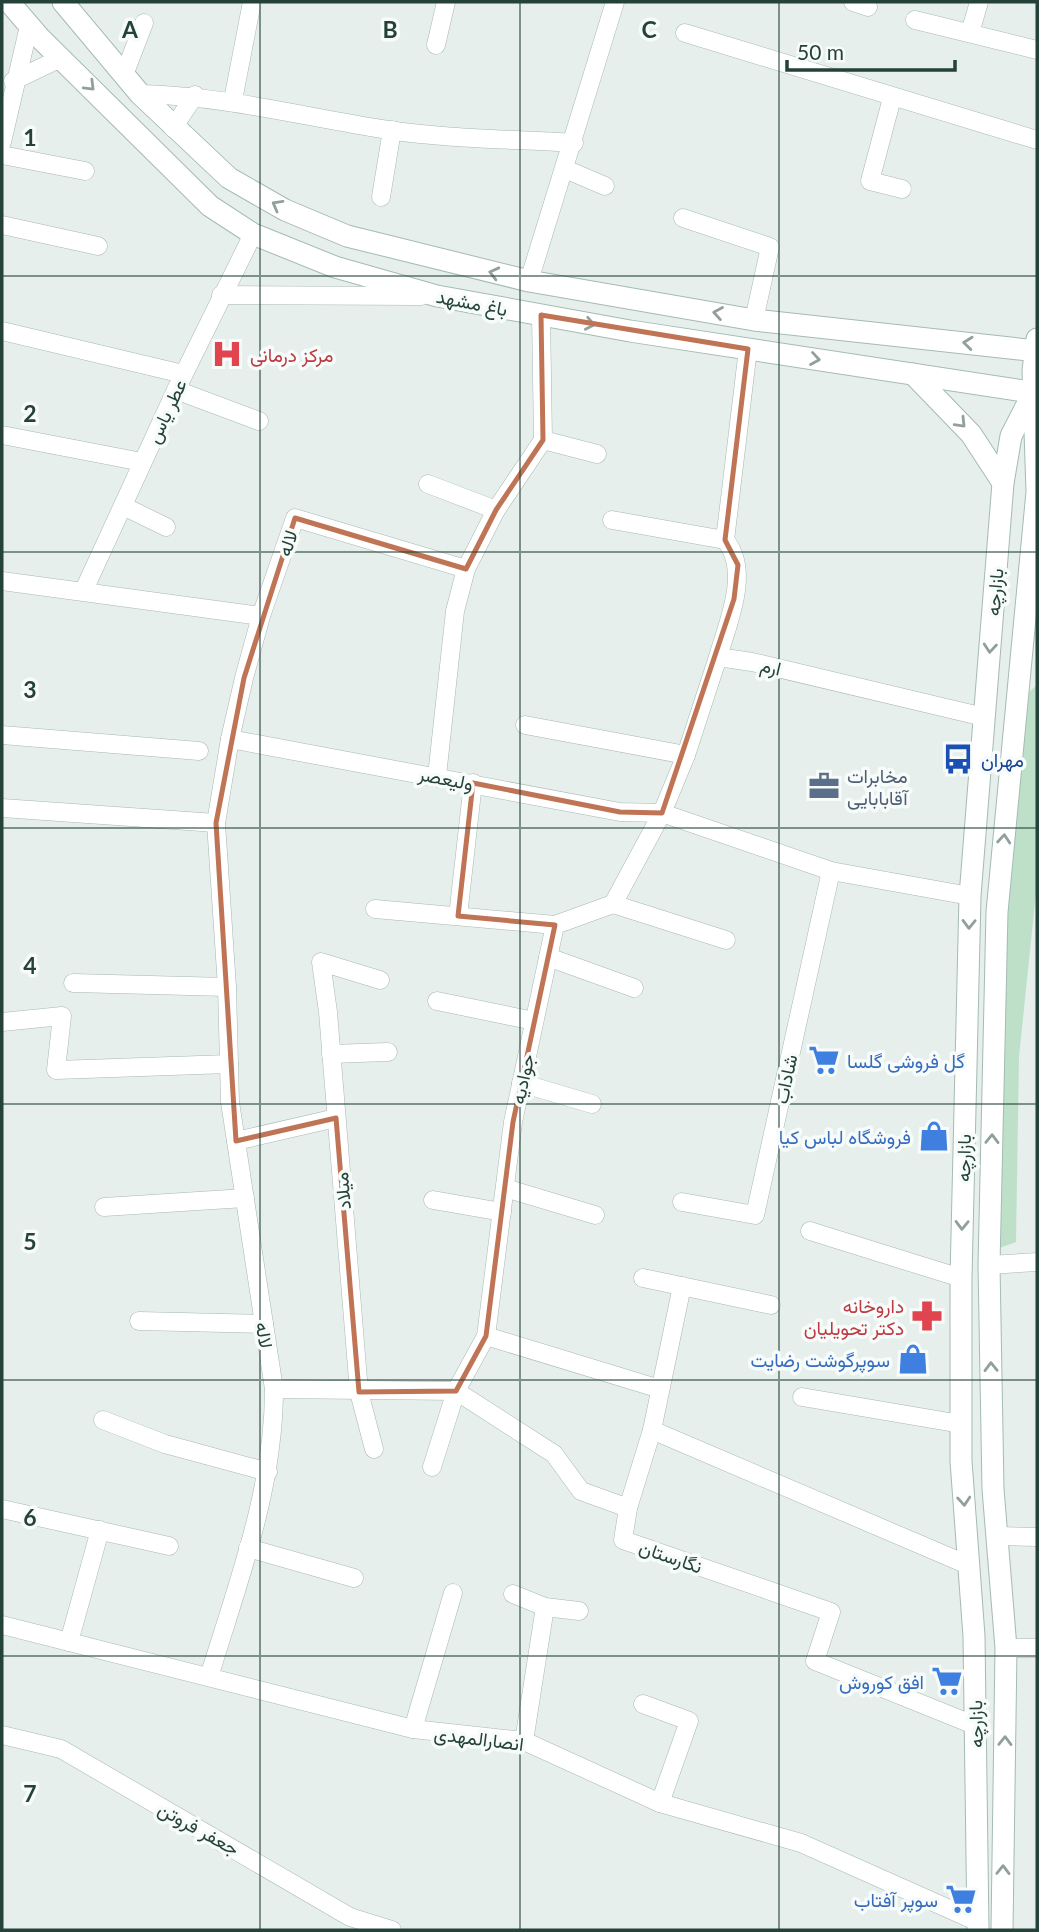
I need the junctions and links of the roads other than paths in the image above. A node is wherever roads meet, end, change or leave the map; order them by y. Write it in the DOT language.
graph roads {
  1 [pos="9,2"];
  2 [pos="63,2"];
  3 [pos="252,2"];
  4 [pos="446,2"];
  5 [pos="615,2"];
  6 [pos="979,2"];
  7 [pos="915,20"];
  8 [pos="144,23"];
  9 [pos="29,26"];
  10 [pos="684,33"];
  11 [pos="970,33"];
  12 [pos="436,45"];
  13 [pos="1037,50"];
  14 [pos="61,58"];
  15 [pos="124,75"];
  16 [pos="8,79"];
  17 [pos="140,94"];
  18 [pos="195,95"];
  19 [pos="892,98"];
  20 [pos="233,100"];
  21 [pos="173,128"];
  22 [pos="392,130"];
  23 [pos="1037,139"];
  24 [pos="2,142"];
  25 [pos="574,143"];
  26 [pos="2,155"];
  27 [pos="565,169"];
  28 [pos="85,171"];
  29 [pos="606,186"];
  30 [pos="902,189"];
  31 [pos="381,197"];
  32 [pos="682,218"];
  33 [pos="2,225"];
  34 [pos="253,234"];
  35 [pos="346,236"];
  36 [pos="97,246"];
  37 [pos="335,267"];
  38 [pos="529,281"];
  39 [pos="221,295"];
  40 [pos="438,296"];
  41 [pos="541,315"];
  42 [pos="754,320"];
  43 [pos="2,331"];
  44 [pos="1037,347"];
  45 [pos="748,349"];
  46 [pos="913,374"];
  47 [pos="179,382"];
  48 [pos="1035,393"];
  49 [pos="259,421"];
  50 [pos="2,435"];
  51 [pos="543,440"];
  52 [pos="597,454"];
  53 [pos="142,462"];
  54 [pos="1003,483"];
  55 [pos="428,484"];
  56 [pos="1037,492"];
  57 [pos="123,506"];
  58 [pos="496,510"];
  59 [pos="612,520"];
  60 [pos="166,527"];
  61 [pos="1036,537"];
  62 [pos="725,540"];
  63 [pos="466,569"];
  64 [pos="2,581"];
  65 [pos="85,590"];
  66 [pos="261,615"];
  67 [pos="718,657"];
  68 [pos="1037,659"];
  69 [pos="1018,695"];
  70 [pos="984,717"];
  71 [pos="525,725"];
  72 [pos="2,735"];
  73 [pos="230,739"];
  74 [pos="199,751"];
  75 [pos="686,755"];
  76 [pos="437,776"];
  77 [pos="473,783"];
  78 [pos="2,808"];
  79 [pos="662,813"];
  80 [pos="216,822"];
  81 [pos="831,871"];
  82 [pos="970,896"];
  83 [pos="613,904"];
  84 [pos="375,909"];
  85 [pos="458,916"];
  86 [pos="555,925"];
  87 [pos="726,940"];
  88 [pos="548,957"];
  89 [pos="380,980"];
  90 [pos="73,983"];
  91 [pos="227,987"];
  92 [pos="634,988"];
  93 [pos="437,1001"];
  94 [pos="534,1021"];
  95 [pos="2,1022"];
  96 [pos="388,1052"];
  97 [pos="331,1054"];
  98 [pos="229,1064"];
  99 [pos="521,1083"];
  100 [pos="592,1104"];
  101 [pos="336,1118"];
  102 [pos="236,1141"];
  103 [pos="505,1188"];
  104 [pos="244,1198"];
  105 [pos="433,1200"];
  106 [pos="682,1202"];
  107 [pos="104,1207"];
  108 [pos="502,1212"];
  109 [pos="595,1215"];
  110 [pos="810,1231"];
  111 [pos="1037,1262"];
  112 [pos="989,1265"];
  113 [pos="643,1278"];
  114 [pos="961,1278"];
  115 [pos="682,1286"];
  116 [pos="771,1305"];
  117 [pos="139,1321"];
  118 [pos="264,1325"];
  119 [pos="486,1336"];
  120 [pos="274,1389"];
  121 [pos="660,1389"];
  122 [pos="456,1391"];
  123 [pos="359,1392"];
  124 [pos="802,1397"];
  125 [pos="991,1410"];
  126 [pos="962,1419"];
  127 [pos="103,1420"];
  128 [pos="652,1430"];
  129 [pos="374,1450"];
  130 [pos="961,1461"];
  131 [pos="993,1461"];
  132 [pos="432,1467"];
  133 [pos="268,1472"];
  134 [pos="628,1508"];
  135 [pos="2,1509"];
  136 [pos="100,1530"];
  137 [pos="996,1536"];
  138 [pos="1037,1537"];
  139 [pos="169,1546"];
  140 [pos="248,1548"];
  141 [pos="968,1565"];
  142 [pos="354,1578"];
  143 [pos="453,1593"];
  144 [pos="513,1594"];
  145 [pos="545,1607"];
  146 [pos="579,1611"];
  147 [pos="2,1625"];
  148 [pos="69,1642"];
  149 [pos="1006,1648"];
  150 [pos="1037,1648"];
  151 [pos="209,1677"];
  152 [pos="643,1704"];
  153 [pos="974,1725"];
  154 [pos="413,1729"];
  155 [pos="2,1735"];
  156 [pos="524,1741"];
  157 [pos="660,1803"];
  158 [pos="977,1926"];
  159 [pos="392,1930"];
  160 [pos="1002,1930"];
  1 -- 9 [label="main road, باغ مشهد"];
  2 -- 15 [label="main road, باغ مشهد"];
  3 -- 20 [label="street"];
  4 -- 12 [label="street"];
  5 -- 25 [label="street"];
  6 -- 11 [label="street"];
  7 -- 11 [label="street"];
  8 -- 15 [label="street"];
  9 -- 14 [label="main road, باغ مشهد"];
  9 -- 16 [label="street"];
  10 -- 19 [label="street"];
  11 -- 13 [label="street"];
  14 -- 16 [label="street"];
  14 -- 34 [label="main road, باغ مشهد, one-way"];
  15 -- 17 [label="main road, باغ مشهد"];
  16 -- 24 [label="street"];
  17 -- 18 [label="street"];
  17 -- 21 [label="main road, باغ مشهد"];
  18 -- 20 [label="street"];
  18 -- 21 [label="street"];
  19 -- 23 [label="street"];
  19 -- 30 [label="street"];
  20 -- 22 [label="street"];
  35 -- 21 [label="main road, باغ مشهد, one-way"];
  22 -- 25 [label="street"];
  22 -- 31 [label="street"];
  25 -- 27 [label="street"];
  26 -- 28 [label="street"];
  27 -- 29 [label="street"];
  27 -- 38 [label="street"];
  32 -- 42 [label="street"];
  33 -- 36 [label="street"];
  34 -- 37 [label="main road, باغ مشهد"];
  34 -- 39 [label="street, عطر یاس"];
  35 -- 37 [label="main road"];
  38 -- 35 [label="main road, باغ مشهد, one-way"];
  37 -- 40 [label="main road, باغ مشهد"];
  42 -- 38 [label="main road, باغ مشهد, one-way"];
  39 -- 40 [label="street"];
  39 -- 47 [label="street, عطر یاس"];
  40 -- 41 [label="main road, باغ مشهد"];
  41 -- 45 [label="main road, باغ مشهد, one-way"];
  41 -- 51 [label="street"];
  44 -- 42 [label="main road, باغ مشهد, one-way"];
  43 -- 47 [label="street"];
  44 -- 48 [label="main road, بازارچه"];
  45 -- 46 [label="main road, باغ مشهد, one-way"];
  45 -- 62 [label="street"];
  46 -- 48 [label="main road, باغ مشهد"];
  46 -- 54 [label="main road, one-way"];
  47 -- 49 [label="street"];
  47 -- 53 [label="street, عطر یاس"];
  48 -- 54 [label="main road, بازارچه"];
  48 -- 56 [label="main road, بازارچه"];
  50 -- 53 [label="street"];
  51 -- 52 [label="street"];
  51 -- 58 [label="street"];
  53 -- 57 [label="street, عطر یاس"];
  54 -- 70 [label="main road, بازارچه, one-way"];
  55 -- 58 [label="street"];
  56 -- 61 [label="main road, بازارچه"];
  57 -- 60 [label="street"];
  57 -- 65 [label="street, عطر یاس"];
  58 -- 63 [label="street"];
  59 -- 62 [label="street"];
  61 -- 69 [label="main road, بازارچه"];
  62 -- 67 [label="street"];
  63 -- 66 [label="street, لاله"];
  63 -- 76 [label="street"];
  64 -- 65 [label="street"];
  65 -- 66 [label="street"];
  66 -- 73 [label="street, لاله"];
  67 -- 70 [label="street, ارم"];
  67 -- 75 [label="street"];
  68 -- 69 [label="main road"];
  112 -- 69 [label="main road, بازارچه, one-way"];
  70 -- 82 [label="main road, بازارچه"];
  71 -- 75 [label="street"];
  72 -- 74 [label="street"];
  73 -- 76 [label="street, ولیعصر"];
  73 -- 80 [label="street, لاله"];
  75 -- 79 [label="street"];
  76 -- 77 [label="street, ولیعصر"];
  77 -- 79 [label="street, ولیعصر"];
  77 -- 85 [label="street"];
  78 -- 80 [label="street"];
  79 -- 81 [label="street, ولیعصر"];
  79 -- 83 [label="street"];
  80 -- 91 [label="street, لاله"];
  81 -- 82 [label="street, ولیعصر"];
  81 -- 106 [label="street, شاداب"];
  82 -- 114 [label="main road, بازارچه, one-way"];
  83 -- 86 [label="street"];
  83 -- 87 [label="street"];
  84 -- 85 [label="street"];
  85 -- 86 [label="street"];
  86 -- 88 [label="street, جوادیه"];
  88 -- 92 [label="street"];
  88 -- 94 [label="street, جوادیه"];
  89 -- 97 [label="street, میلاد"];
  90 -- 91 [label="street"];
  91 -- 98 [label="street, لاله"];
  93 -- 94 [label="street"];
  94 -- 99 [label="street, جوادیه"];
  95 -- 98 [label="street"];
  96 -- 97 [label="street"];
  97 -- 101 [label="street, میلاد"];
  98 -- 102 [label="street, لاله"];
  99 -- 100 [label="street"];
  99 -- 103 [label="street, جوادیه"];
  101 -- 102 [label="street"];
  101 -- 123 [label="street, میلاد"];
  102 -- 104 [label="street, لاله"];
  103 -- 108 [label="street, جوادیه"];
  103 -- 109 [label="street"];
  104 -- 107 [label="street"];
  104 -- 118 [label="street, لاله"];
  105 -- 108 [label="street"];
  108 -- 119 [label="street, جوادیه"];
  110 -- 114 [label="street"];
  111 -- 112 [label="street"];
  125 -- 112 [label="main road, بازارچه, one-way"];
  113 -- 115 [label="street"];
  114 -- 126 [label="main road, بازارچه"];
  115 -- 116 [label="street"];
  115 -- 121 [label="street"];
  117 -- 118 [label="street"];
  118 -- 120 [label="street, لاله"];
  119 -- 121 [label="street"];
  119 -- 122 [label="street, جوادیه"];
  120 -- 123 [label="street"];
  120 -- 133 [label="street, لاله"];
  121 -- 128 [label="street"];
  122 -- 123 [label="street"];
  122 -- 132 [label="street, جوادیه"];
  122 -- 134 [label="street"];
  123 -- 129 [label="street, میلاد"];
  124 -- 126 [label="street"];
  125 -- 126 [label="main road"];
  125 -- 131 [label="main road, بازارچه"];
  126 -- 130 [label="main road, بازارچه"];
  127 -- 133 [label="street"];
  128 -- 134 [label="street"];
  128 -- 141 [label="street"];
  130 -- 131 [label="main road"];
  130 -- 141 [label="main road, بازارچه, one-way"];
  131 -- 137 [label="main road, بازارچه"];
  133 -- 140 [label="street, لاله"];
  134 -- 153 [label="street, نگارستان"];
  135 -- 136 [label="street"];
  136 -- 139 [label="street"];
  136 -- 148 [label="street"];
  137 -- 138 [label="street"];
  137 -- 149 [label="main road, بازارچه"];
  140 -- 142 [label="street"];
  140 -- 151 [label="street, لاله"];
  141 -- 153 [label="main road, بازارچه"];
  143 -- 154 [label="street"];
  144 -- 145 [label="street"];
  145 -- 146 [label="street"];
  145 -- 156 [label="street"];
  147 -- 148 [label="street, انصارالمهدی"];
  148 -- 151 [label="street, انصارالمهدی"];
  149 -- 150 [label="street"];
  160 -- 149 [label="main road, بازارچه, one-way"];
  151 -- 154 [label="street, انصارالمهدی"];
  152 -- 157 [label="street"];
  153 -- 158 [label="main road, بازارچه"];
  154 -- 156 [label="street, انصارالمهدی"];
  155 -- 159 [label="street, جعفر فروتن"];
  156 -- 157 [label="street, انصارالمهدی"];
  157 -- 158 [label="street, انصارالمهدی"];
}
